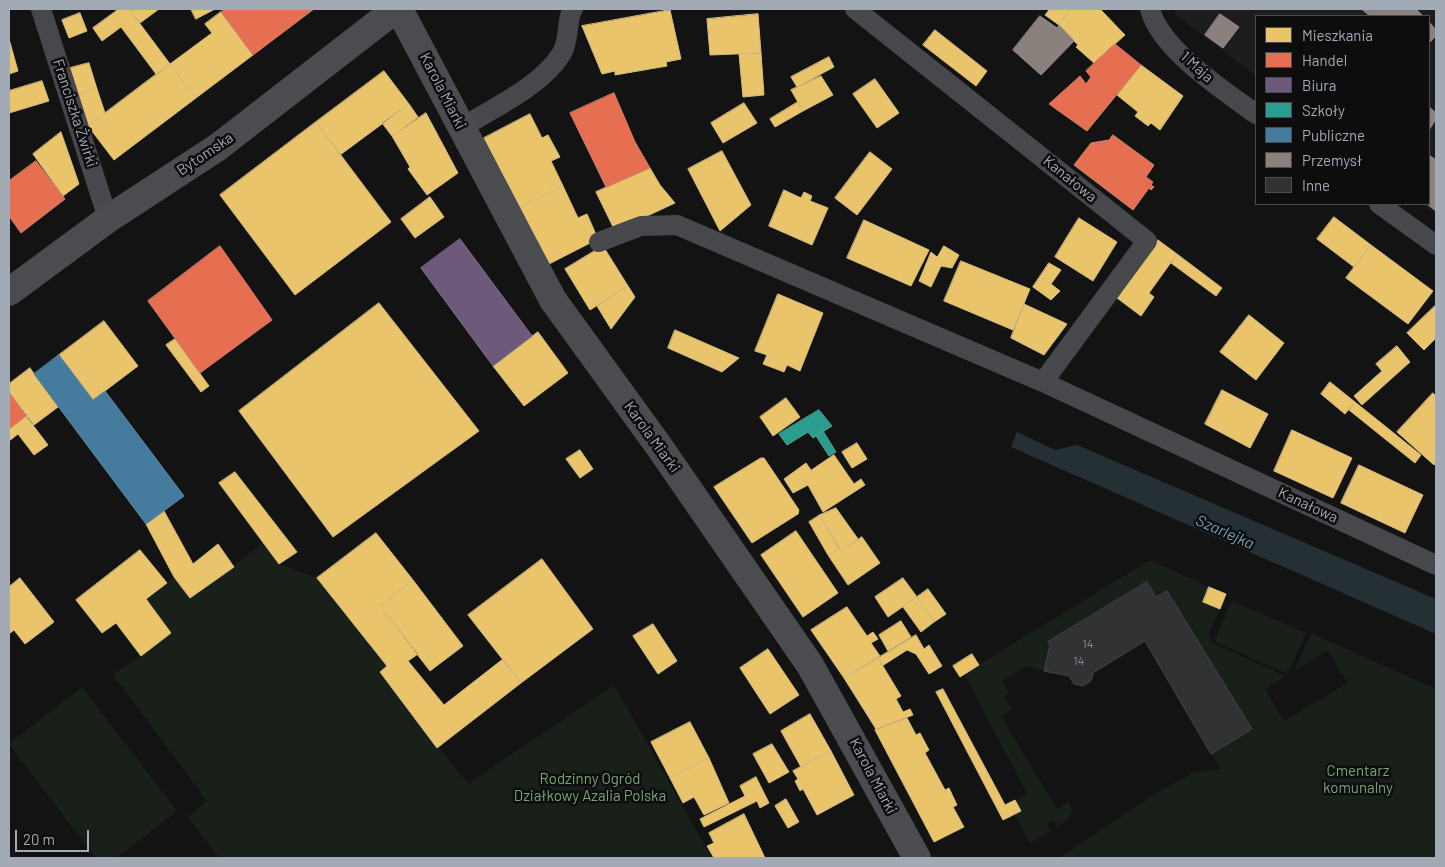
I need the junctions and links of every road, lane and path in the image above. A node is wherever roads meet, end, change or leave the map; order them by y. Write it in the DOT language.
graph roads {
  1 [pos="41,9"];
  2 [pos="398,9"];
  3 [pos="573,9"];
  4 [pos="855,9"];
  5 [pos="1136,9"];
  6 [pos="1151,15"];
  7 [pos="1255,113"];
  8 [pos="461,128"];
  9 [pos="1381,205"];
  10 [pos="108,219"];
  11 [pos="599,242"];
  12 [pos="1436,245"];
  13 [pos="9,292"];
  14 [pos="1043,382"];
  15 [pos="1436,565"];
  16 [pos="917,858"];
  1 -- 10 [label="street, Franciszka Żwirki"];
  2 -- 8 [label="street, Karola Miarki"];
  2 -- 10 [label="street, Bytomska"];
  3 -- 8 [label="street"];
  4 -- 14 [label="street, Kanałowa"];
  5 -- 6 [label="street, 1 Maja"];
  6 -- 7 [label="street, 1 Maja"];
  8 -- 16 [label="street, Karola Miarki"];
  9 -- 12 [label="street"];
  10 -- 13 [label="street, Bytomska"];
  11 -- 14 [label="street, Kanałowa"];
  14 -- 15 [label="street, Kanałowa"];
}
